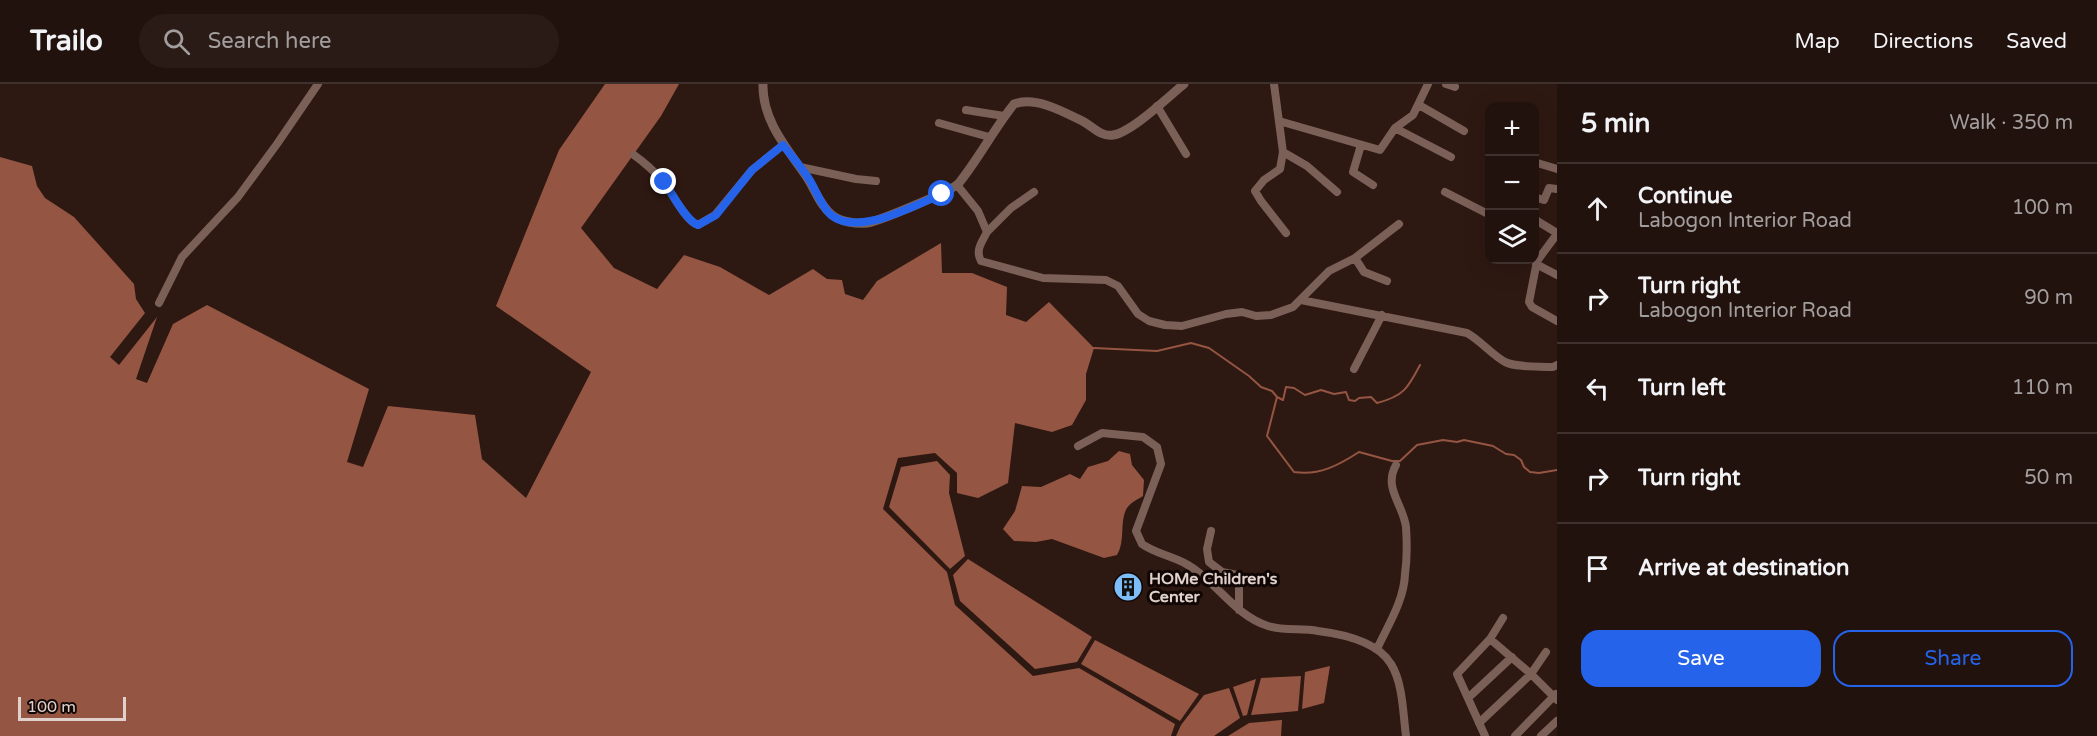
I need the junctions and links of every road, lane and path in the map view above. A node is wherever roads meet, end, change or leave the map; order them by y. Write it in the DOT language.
graph roads {
  1 [pos="318,84"];
  2 [pos="763,84"];
  3 [pos="1184,84"];
  4 [pos="1274,84"];
  5 [pos="1428,84"];
  6 [pos="1419,105"];
  7 [pos="1157,106"];
  8 [pos="966,110"];
  9 [pos="1004,116"];
  10 [pos="1279,121"];
  11 [pos="939,123"];
  12 [pos="1395,128"];
  13 [pos="1464,131"];
  14 [pos="989,137"];
  15 [pos="783,145"];
  16 [pos="1361,145"];
  17 [pos="1283,152"];
  18 [pos="1186,154"];
  19 [pos="634,156"];
  20 [pos="1451,157"];
  21 [pos="1539,164"];
  22 [pos="800,167"];
  23 [pos="1557,169"];
  24 [pos="876,181"];
  25 [pos="957,185"];
  26 [pos="1374,185"];
  27 [pos="1557,189"];
  28 [pos="1034,192"];
  29 [pos="1337,192"];
  30 [pos="1445,192"];
  31 [pos="1539,198"];
  32 [pos="1485,212"];
  33 [pos="1539,222"];
  34 [pos="1399,224"];
  35 [pos="987,232"];
  36 [pos="1286,232"];
  37 [pos="1557,234"];
  38 [pos="1539,256"];
  39 [pos="1354,258"];
  40 [pos="1536,264"];
  41 [pos="1557,275"];
  42 [pos="1387,281"];
  43 [pos="1301,300"];
  44 [pos="159,303"];
  45 [pos="1382,315"];
  46 [pos="1557,321"];
  47 [pos="1557,365"];
  48 [pos="1354,369"];
  49 [pos="1078,446"];
  50 [pos="1396,465"];
  51 [pos="1210,531"];
  52 [pos="1239,610"];
  53 [pos="1503,618"];
  54 [pos="1490,639"];
  55 [pos="1377,648"];
  56 [pos="1546,652"];
  57 [pos="1512,657"];
  58 [pos="1531,674"];
  59 [pos="1556,696"];
  60 [pos="1468,698"];
  61 [pos="1557,721"];
  62 [pos="1479,723"];
  63 [pos="1406,736"];
  64 [pos="1485,736"];
  65 [pos="1515,736"];
  66 [pos="1541,736"];
  1 -- 44 [label="street"];
  2 -- 15 [label="street"];
  3 -- 7 [label="street"];
  4 -- 10 [label="street"];
  5 -- 6 [label="street"];
  6 -- 12 [label="street"];
  6 -- 13 [label="street"];
  7 -- 9 [label="street"];
  7 -- 18 [label="street"];
  8 -- 9 [label="street"];
  9 -- 14 [label="street"];
  10 -- 16 [label="street"];
  10 -- 17 [label="street"];
  11 -- 14 [label="street"];
  12 -- 16 [label="street"];
  12 -- 20 [label="street"];
  14 -- 25 [label="street"];
  15 -- 19 [label="street"];
  15 -- 22 [label="street"];
  16 -- 26 [label="street"];
  17 -- 29 [label="street"];
  17 -- 36 [label="street"];
  21 -- 23 [label="street"];
  22 -- 24 [label="street"];
  22 -- 25 [label="street"];
  25 -- 35 [label="street"];
  27 -- 31 [label="street"];
  28 -- 35 [label="street"];
  30 -- 32 [label="street"];
  33 -- 37 [label="street"];
  34 -- 39 [label="street"];
  35 -- 43 [label="street"];
  37 -- 38 [label="street"];
  39 -- 42 [label="street"];
  39 -- 43 [label="street"];
  40 -- 41 [label="street"];
  40 -- 46 [label="street"];
  43 -- 45 [label="street"];
  45 -- 47 [label="street"];
  45 -- 48 [label="street"];
  49 -- 52 [label="street"];
  50 -- 55 [label="street"];
  51 -- 52 [label="street"];
  52 -- 55 [label="street"];
  53 -- 54 [label="street"];
  54 -- 57 [label="street"];
  54 -- 60 [label="street"];
  55 -- 63 [label="street"];
  56 -- 58 [label="street"];
  57 -- 58 [label="street"];
  57 -- 60 [label="street"];
  58 -- 59 [label="street"];
  58 -- 62 [label="street"];
  59 -- 65 [label="street"];
  60 -- 62 [label="street"];
  61 -- 66 [label="street"];
  62 -- 64 [label="street"];
}
